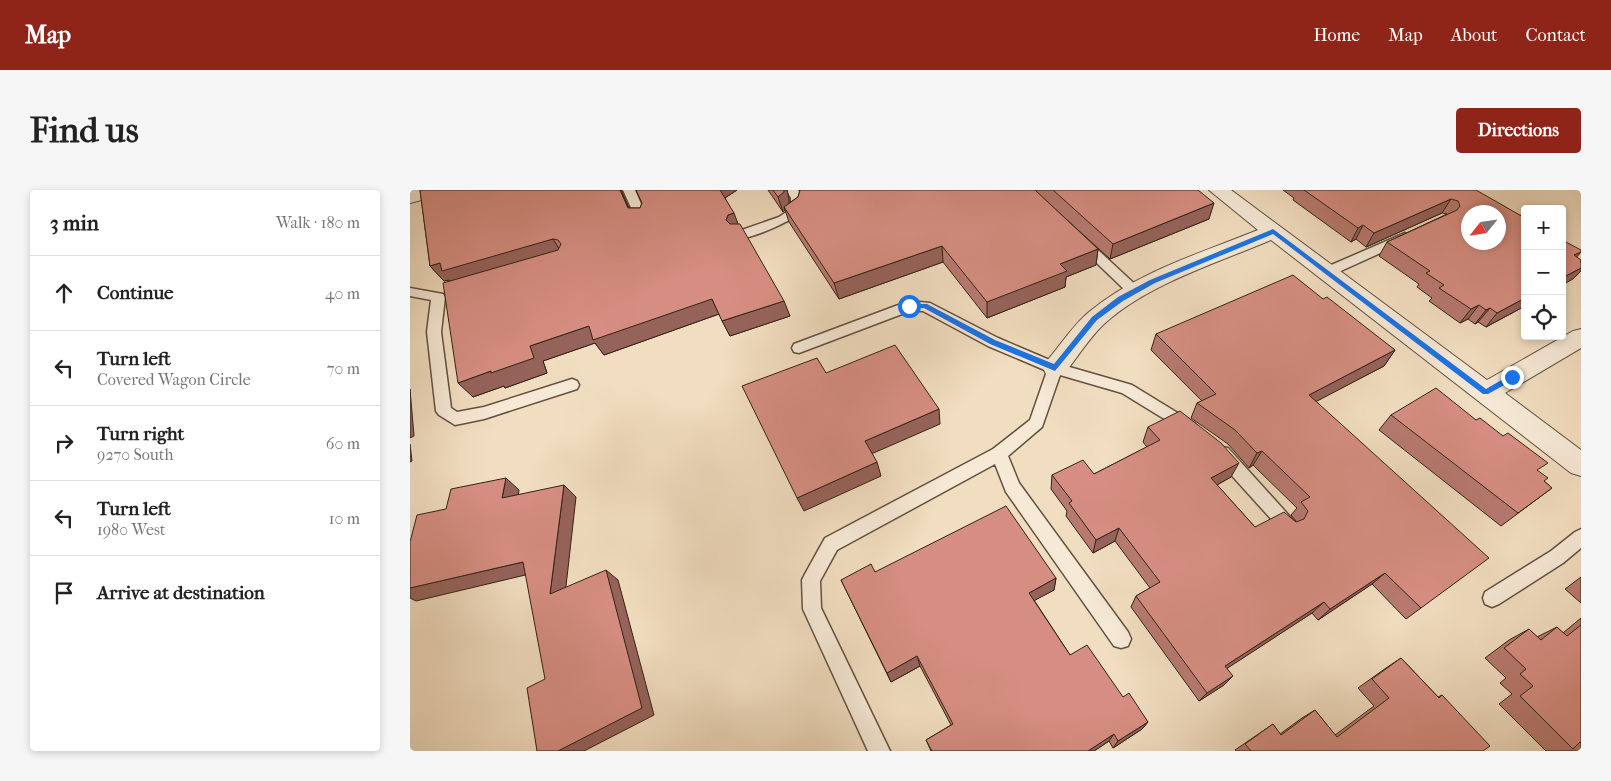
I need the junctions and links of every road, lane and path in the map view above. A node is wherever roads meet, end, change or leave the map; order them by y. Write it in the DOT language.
graph roads {
  1 [pos="438,190"];
  2 [pos="629,190"];
  3 [pos="792,190"];
  4 [pos="1219,190"];
  5 [pos="410,197"];
  6 [pos="642,220"];
  7 [pos="1273,231"];
  8 [pos="1417,231"];
  9 [pos="1072,233"];
  10 [pos="740,235"];
  11 [pos="1327,272"];
  12 [pos="1134,291"];
  13 [pos="410,292"];
  14 [pos="1581,337"];
  15 [pos="800,348"];
  16 [pos="1055,368"];
  17 [pos="572,385"];
  18 [pos="1486,392"];
  19 [pos="1198,434"];
  20 [pos="1213,445"];
  21 [pos="999,454"];
  22 [pos="1581,465"];
  23 [pos="1287,524"];
  24 [pos="1581,537"];
  25 [pos="1492,598"];
  26 [pos="1121,639"];
  27 [pos="879,751"];
  1 -- 5 [label="street"];
  2 -- 6 [label="lane"];
  3 -- 10 [label="lane"];
  4 -- 7 [label="street"];
  7 -- 11 [label="street"];
  7 -- 12 [label="street"];
  8 -- 11 [label="lane"];
  9 -- 12 [label="lane"];
  11 -- 18 [label="street"];
  12 -- 16 [label="street"];
  13 -- 17 [label="lane"];
  14 -- 18 [label="street"];
  15 -- 16 [label="lane"];
  16 -- 19 [label="lane"];
  16 -- 21 [label="lane"];
  18 -- 22 [label="street"];
  20 -- 23 [label="lane"];
  21 -- 26 [label="lane"];
  21 -- 27 [label="lane"];
  24 -- 25 [label="lane"];
}
